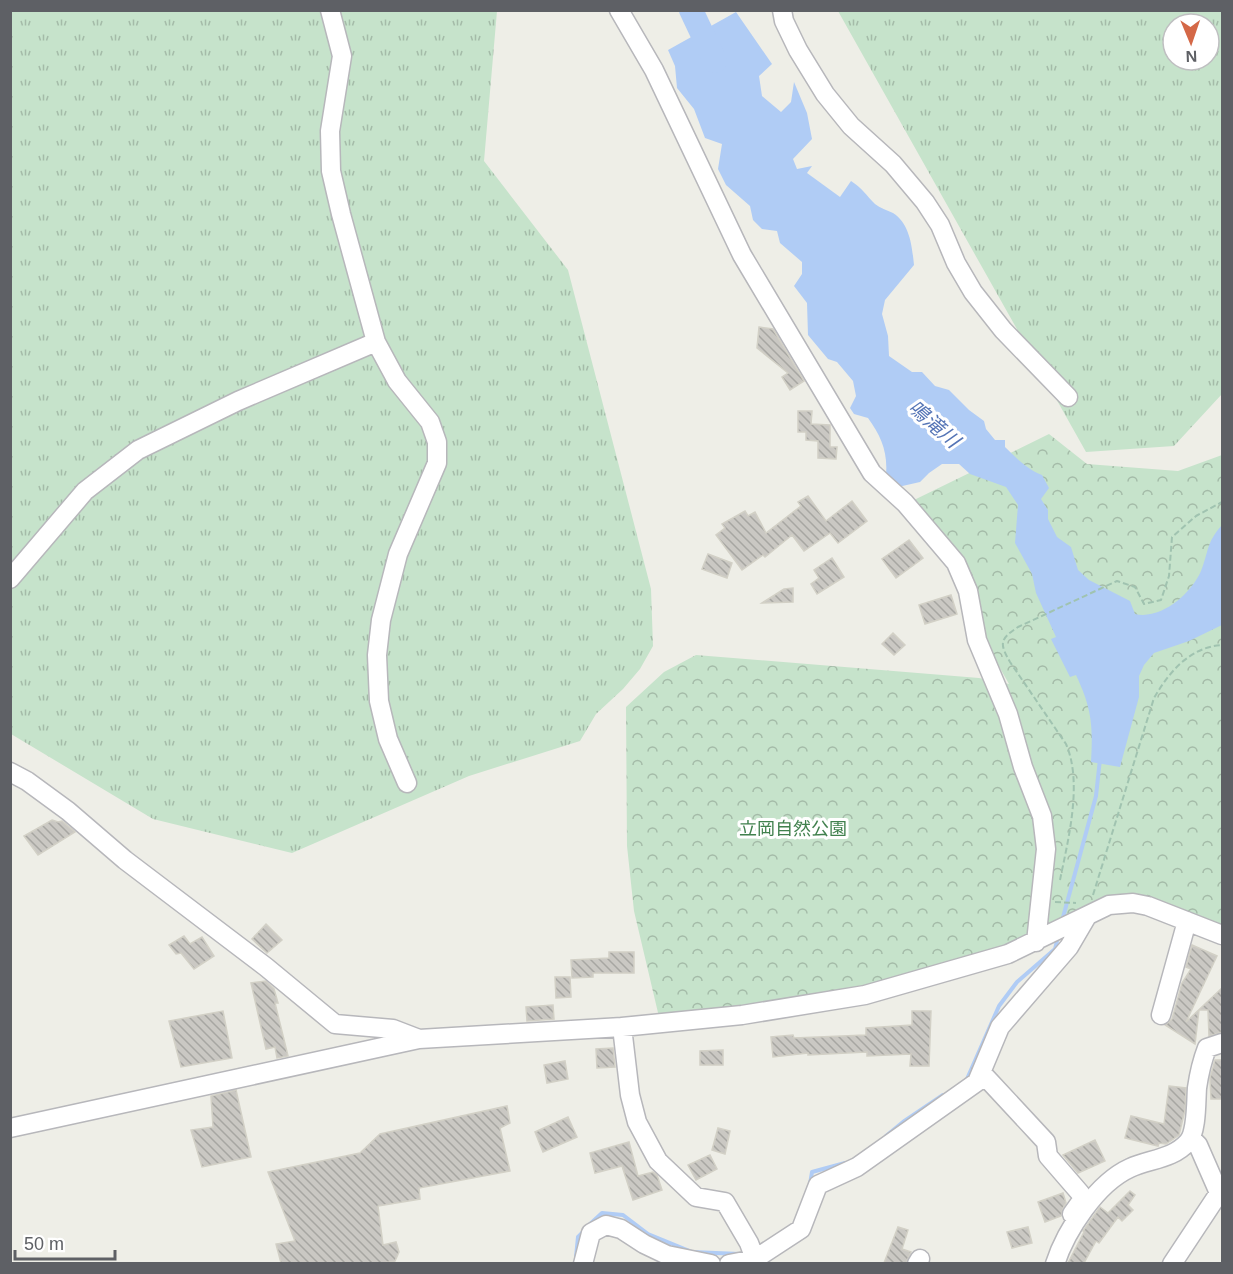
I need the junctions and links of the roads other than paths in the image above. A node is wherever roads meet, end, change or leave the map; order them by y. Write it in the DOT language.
graph roads {
  1 [pos="330,10"];
  2 [pos="619,10"];
  3 [pos="782,10"];
  4 [pos="376,342"];
  5 [pos="1068,398"];
  6 [pos="10,579"];
  7 [pos="10,772"];
  8 [pos="407,783"];
  9 [pos="1084,910"];
  10 [pos="1187,921"];
  11 [pos="1222,935"];
  12 [pos="1042,938"];
  13 [pos="1161,1015"];
  14 [pos="622,1027"];
  15 [pos="418,1040"];
  16 [pos="1222,1043"];
  17 [pos="981,1072"];
  18 [pos="10,1128"];
  19 [pos="1191,1138"];
  20 [pos="1068,1233"];
  21 [pos="753,1255"];
  22 [pos="583,1263"];
  23 [pos="711,1263"];
  24 [pos="729,1263"];
  25 [pos="1055,1263"];
  26 [pos="1172,1263"];
  1 -- 4 [label="street"];
  2 -- 12 [label="street"];
  3 -- 5 [label="street"];
  4 -- 6 [label="street"];
  4 -- 8 [label="street"];
  7 -- 15 [label="street"];
  9 -- 10 [label="street"];
  9 -- 12 [label="street"];
  9 -- 17 [label="street"];
  10 -- 11 [label="street"];
  10 -- 13 [label="street"];
  12 -- 14 [label="street"];
  14 -- 15 [label="street"];
  14 -- 21 [label="street"];
  15 -- 18 [label="street"];
  16 -- 19 [label="street"];
  17 -- 20 [label="street"];
  17 -- 21 [label="street"];
  19 -- 20 [label="street"];
  19 -- 26 [label="street"];
  20 -- 25 [label="street"];
  21 -- 24 [label="street"];
  22 -- 23 [label="street"];
}
